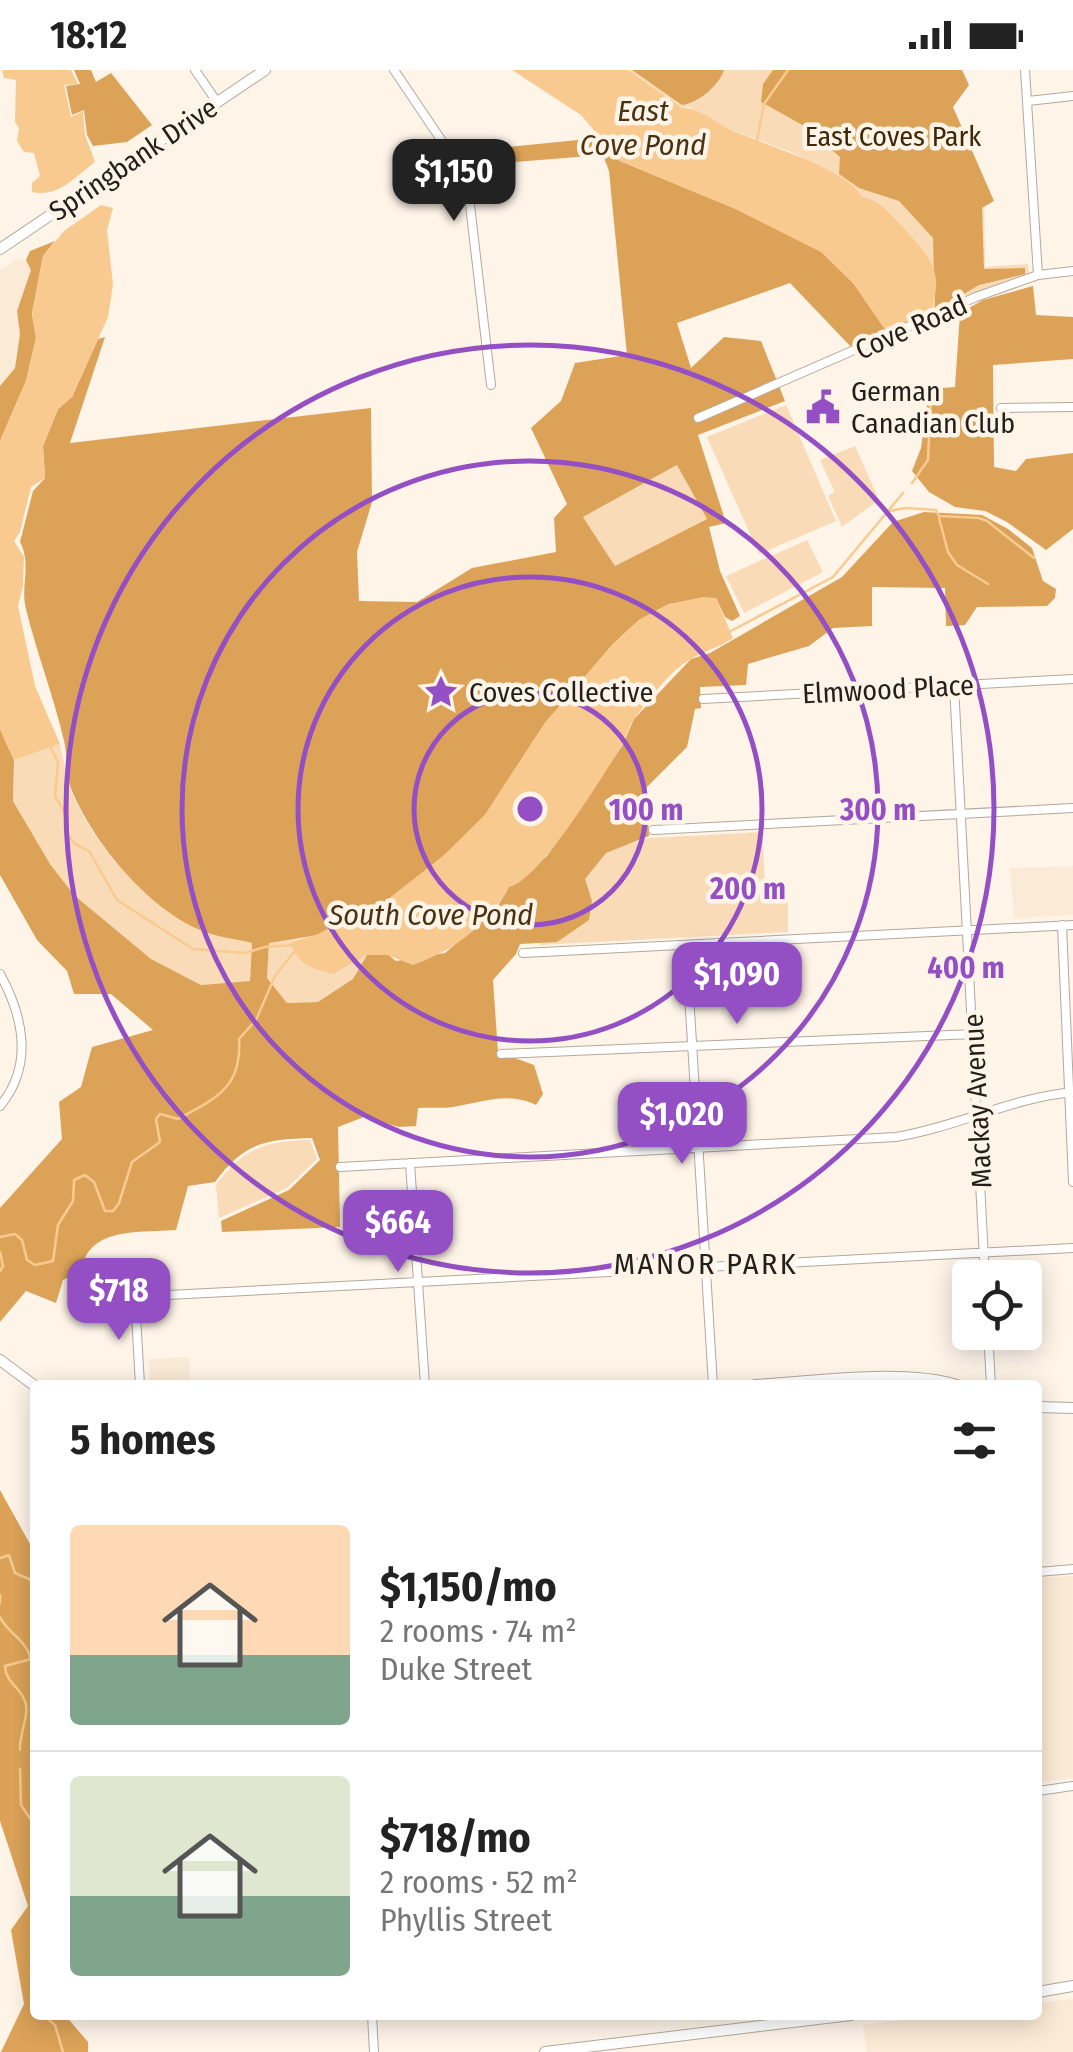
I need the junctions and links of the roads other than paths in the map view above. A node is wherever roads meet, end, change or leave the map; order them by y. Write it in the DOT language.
graph roads {
  1 [pos="195,70"];
  2 [pos="265,70"];
  3 [pos="394,70"];
  4 [pos="1026,70"];
  5 [pos="1073,96"];
  6 [pos="1028,101"];
  7 [pos="217,102"];
  8 [pos="0,249"];
  9 [pos="1073,271"];
  10 [pos="1038,275"];
  11 [pos="491,385"];
  12 [pos="1073,407"];
  13 [pos="1001,408"];
  14 [pos="698,418"];
  15 [pos="1073,679"];
  16 [pos="954,685"];
  17 [pos="703,699"];
  18 [pos="1073,808"];
  19 [pos="961,814"];
  20 [pos="654,830"];
  21 [pos="1062,925"];
  22 [pos="1073,925"];
  23 [pos="968,930"];
  24 [pos="686,945"];
  25 [pos="523,953"];
  26 [pos="0,974"];
  27 [pos="974,1034"];
  28 [pos="693,1048"];
  29 [pos="502,1054"];
  30 [pos="1071,1092"];
  31 [pos="0,1106"];
  32 [pos="978,1114"];
  33 [pos="700,1148"];
  34 [pos="410,1163"];
  35 [pos="340,1168"];
  36 [pos="1073,1182"];
  37 [pos="1073,1248"];
  38 [pos="984,1252"];
  39 [pos="984,1260"];
  40 [pos="706,1267"];
  41 [pos="417,1283"];
  42 [pos="135,1298"];
  43 [pos="90,1299"];
  44 [pos="989,1350"];
  45 [pos="0,1360"];
  46 [pos="140,1380"];
  47 [pos="425,1380"];
  48 [pos="713,1380"];
  49 [pos="871,1380"];
  50 [pos="928,1380"];
  51 [pos="991,1380"];
  52 [pos="30,1382"];
  53 [pos="1042,1407"];
  54 [pos="1073,1408"];
  55 [pos="1073,1569"];
  56 [pos="1042,1572"];
  57 [pos="1073,1786"];
  58 [pos="1042,1790"];
  59 [pos="1073,1986"];
  60 [pos="1042,1991"];
  61 [pos="372,2020"];
  62 [pos="810,2020"];
  63 [pos="374,2052"];
  64 [pos="545,2052"];
  1 -- 7 [label="street"];
  2 -- 7 [label="street, Springbank Drive"];
  3 -- 11 [label="street"];
  4 -- 6 [label="street"];
  5 -- 6 [label="street"];
  6 -- 10 [label="street"];
  7 -- 8 [label="street, Springbank Drive"];
  9 -- 10 [label="street, Cove Road"];
  10 -- 14 [label="street, Cove Road"];
  12 -- 13 [label="street"];
  15 -- 16 [label="street, Elmwood Place"];
  16 -- 17 [label="street, Elmwood Place"];
  16 -- 19 [label="street, Mackay Avenue"];
  18 -- 19 [label="street"];
  19 -- 20 [label="street"];
  19 -- 23 [label="street, Mackay Avenue"];
  21 -- 22 [label="street"];
  21 -- 23 [label="street"];
  21 -- 30 [label="street"];
  23 -- 24 [label="street"];
  23 -- 27 [label="street, Mackay Avenue"];
  24 -- 25 [label="street"];
  24 -- 28 [label="street"];
  26 -- 31 [label="street"];
  27 -- 28 [label="street"];
  27 -- 32 [label="street, Mackay Avenue"];
  28 -- 29 [label="street"];
  28 -- 33 [label="street"];
  30 -- 32 [label="street"];
  30 -- 36 [label="street"];
  32 -- 33 [label="street"];
  32 -- 38 [label="street, Mackay Avenue"];
  33 -- 34 [label="street"];
  33 -- 40 [label="street"];
  34 -- 35 [label="street"];
  34 -- 41 [label="street"];
  37 -- 38 [label="street"];
  38 -- 39 [label="street, Mackay Avenue"];
  38 -- 40 [label="street"];
  40 -- 41 [label="street"];
  40 -- 48 [label="street"];
  41 -- 42 [label="street"];
  41 -- 47 [label="street"];
  42 -- 43 [label="street"];
  42 -- 46 [label="street"];
  44 -- 51 [label="street"];
  45 -- 52 [label="street"];
  49 -- 50 [label="street"];
  53 -- 54 [label="street"];
  55 -- 56 [label="street"];
  57 -- 58 [label="street"];
  59 -- 60 [label="street"];
  61 -- 63 [label="street"];
  62 -- 64 [label="street"];
}
